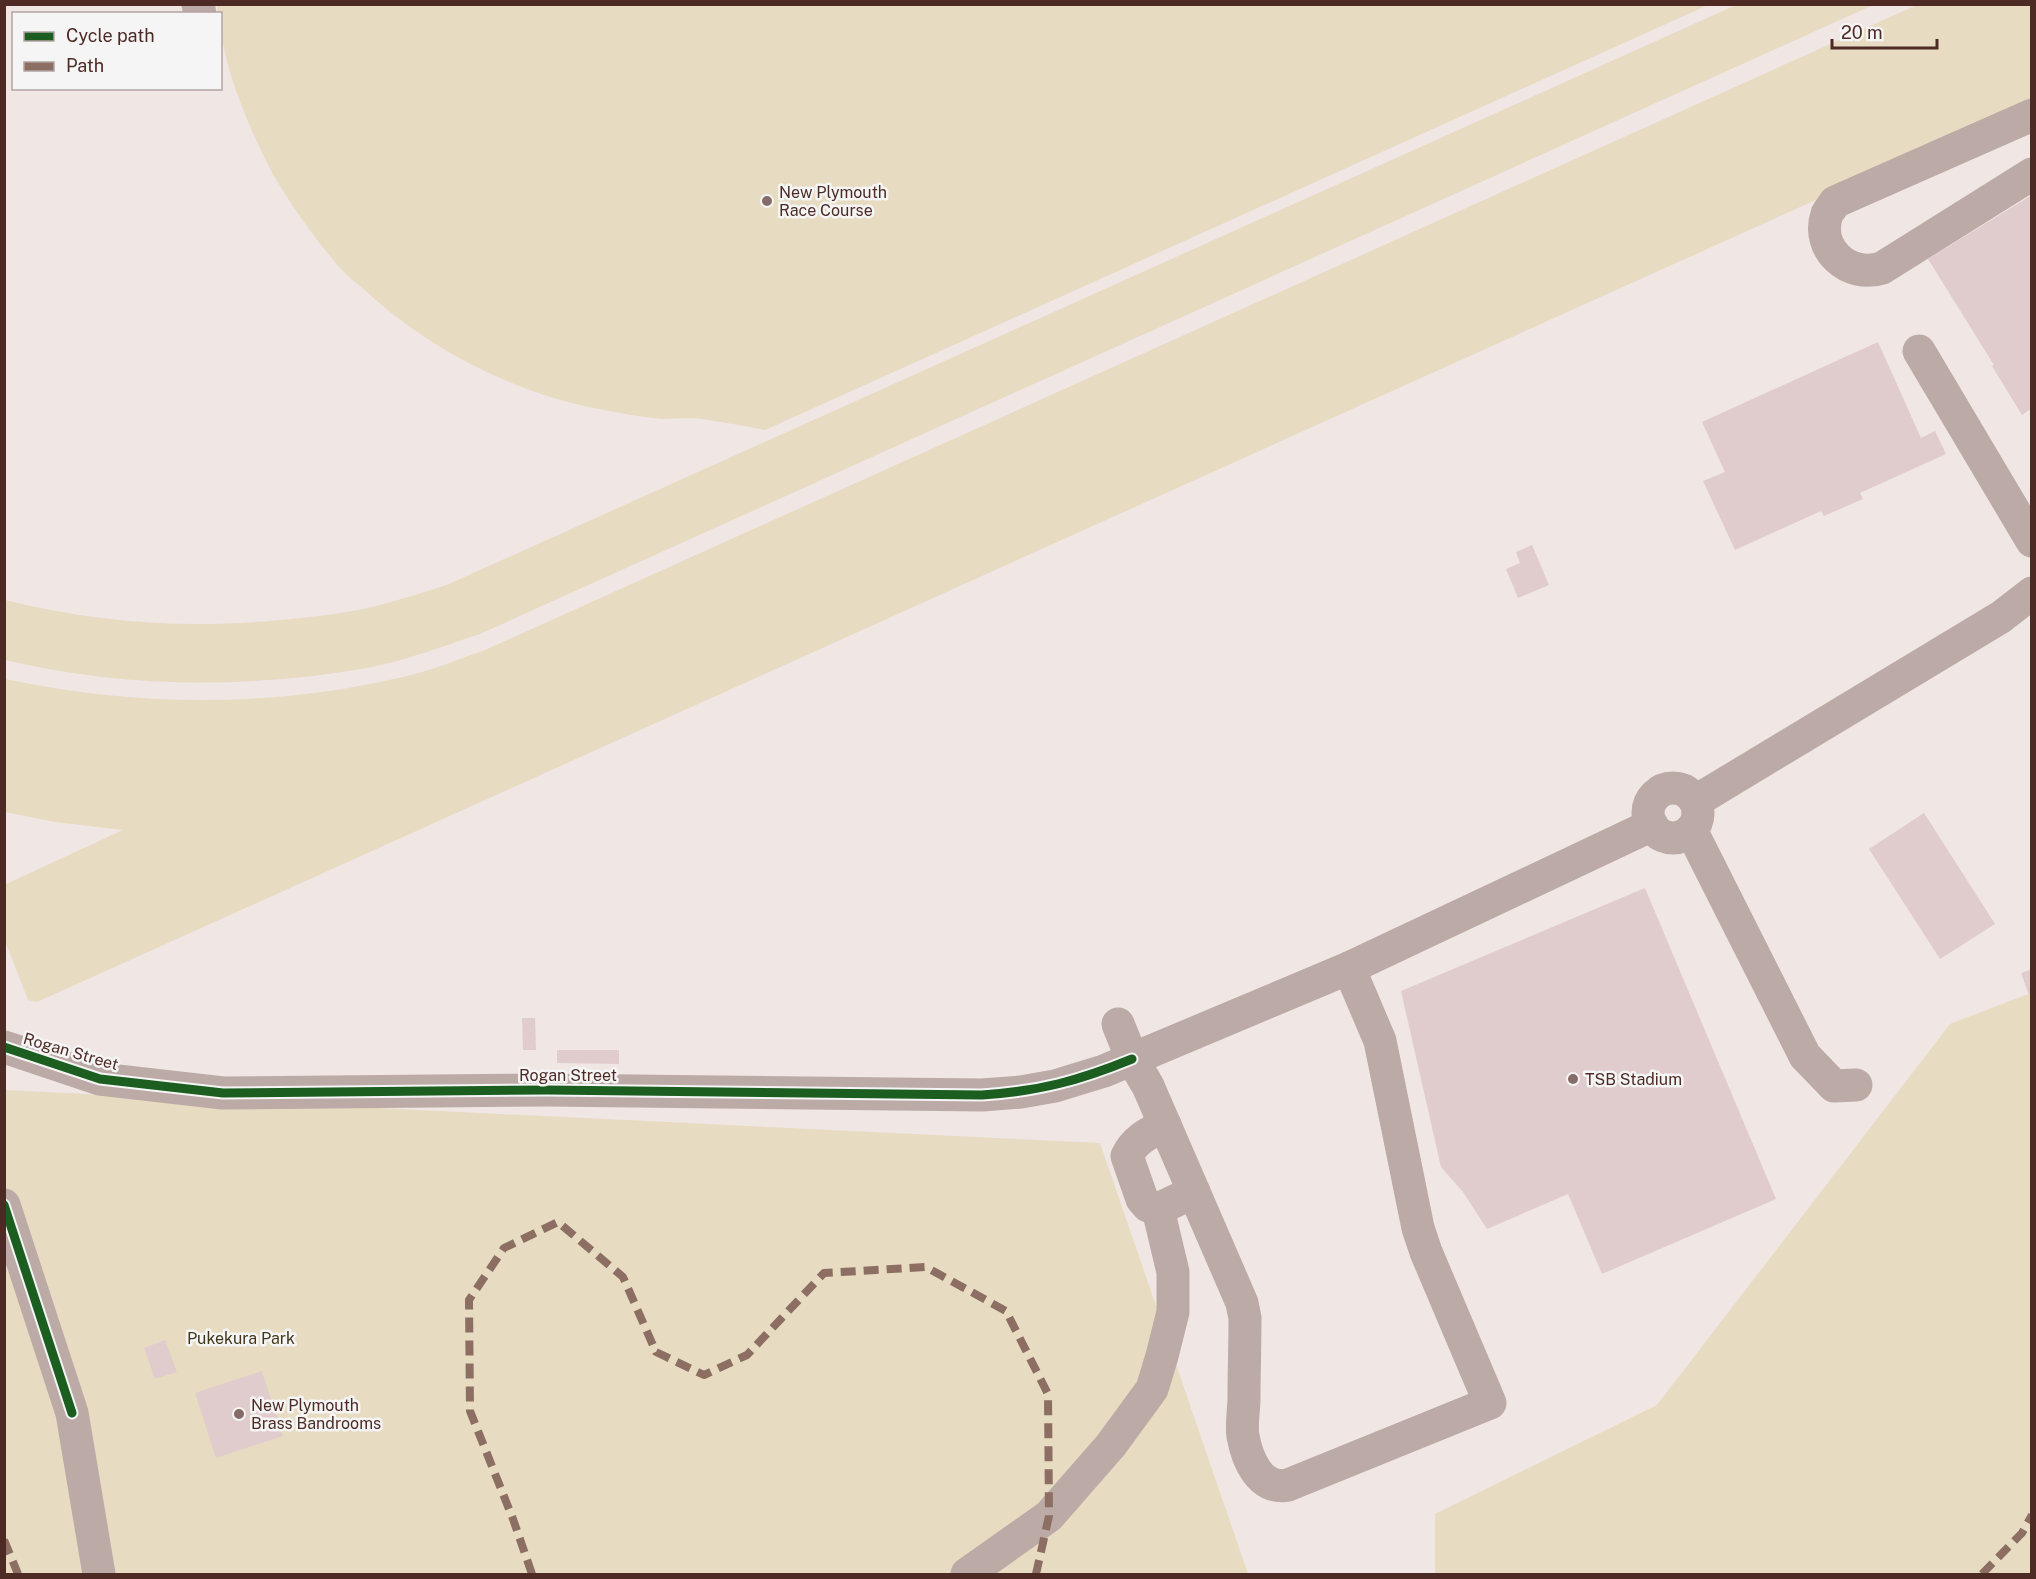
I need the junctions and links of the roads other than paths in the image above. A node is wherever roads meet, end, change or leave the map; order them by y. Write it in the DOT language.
graph roads {
  1 [pos="2031,115"];
  2 [pos="2031,174"];
  3 [pos="1919,351"];
  4 [pos="2031,541"];
  5 [pos="2031,593"];
  6 [pos="1693,816"];
  7 [pos="1652,825"];
  8 [pos="1349,968"];
  9 [pos="1118,1024"];
  10 [pos="4,1047"];
  11 [pos="1140,1073"];
  12 [pos="1856,1085"];
  13 [pos="1168,1130"];
  14 [pos="1194,1192"];
  15 [pos="4,1205"];
  16 [pos="1158,1209"];
  17 [pos="99,1575"];
  18 [pos="967,1575"];
  1 -- 2 [label="street"];
  3 -- 4 [label="street"];
  5 -- 6 [label="street"];
  6 -- 7 [label="street"];
  6 -- 7 [label="street"];
  6 -- 12 [label="street"];
  7 -- 8 [label="street, Rogan Street"];
  8 -- 11 [label="street, Rogan Street"];
  8 -- 14 [label="street"];
  9 -- 11 [label="street"];
  10 -- 11 [label="street, Rogan Street"];
  11 -- 13 [label="street"];
  13 -- 14 [label="street"];
  13 -- 16 [label="street"];
  14 -- 16 [label="street"];
  15 -- 17 [label="street"];
  16 -- 18 [label="street"];
}
